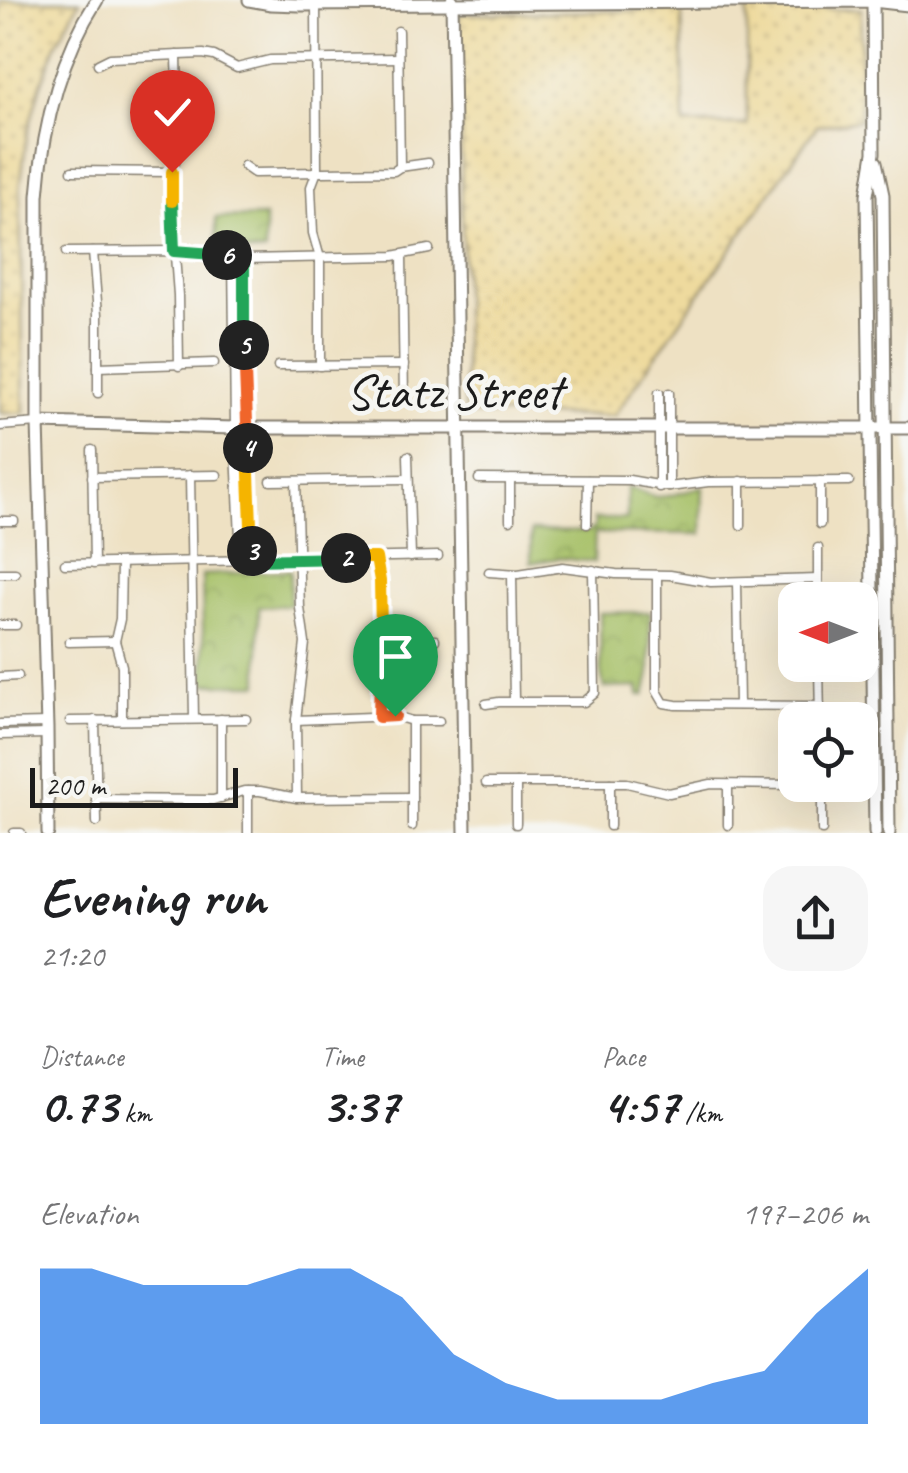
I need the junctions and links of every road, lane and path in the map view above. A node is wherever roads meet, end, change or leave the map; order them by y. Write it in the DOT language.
graph roads {
  1 [pos="97,0"];
  2 [pos="248,0"];
  3 [pos="873,0"];
  4 [pos="452,1"];
  5 [pos="316,4"];
  6 [pos="908,5"];
  7 [pos="398,31"];
  8 [pos="177,56"];
  9 [pos="398,58"];
  10 [pos="316,59"];
  11 [pos="98,64"];
  12 [pos="874,153"];
  13 [pos="428,163"];
  14 [pos="244,166"];
  15 [pos="400,167"];
  16 [pos="72,171"];
  17 [pos="317,171"];
  18 [pos="172,172"];
  19 [pos="868,207"];
  20 [pos="883,245"];
  21 [pos="429,250"];
  22 [pos="174,251"];
  23 [pos="66,252"];
  24 [pos="93,252"];
  25 [pos="402,255"];
  26 [pos="233,256"];
  27 [pos="320,258"];
  28 [pos="244,259"];
  29 [pos="214,363"];
  30 [pos="404,364"];
  31 [pos="179,366"];
  32 [pos="278,366"];
  33 [pos="320,366"];
  34 [pos="98,367"];
  35 [pos="98,393"];
  36 [pos="664,393"];
  37 [pos="404,400"];
  38 [pos="38,423"];
  39 [pos="0,426"];
  40 [pos="241,428"];
  41 [pos="458,428"];
  42 [pos="870,428"];
  43 [pos="885,428"];
  44 [pos="908,428"];
  45 [pos="664,429"];
  46 [pos="92,450"];
  47 [pos="408,456"];
  48 [pos="190,475"];
  49 [pos="216,475"];
  50 [pos="92,477"];
  51 [pos="408,479"];
  52 [pos="479,480"];
  53 [pos="510,480"];
  54 [pos="588,480"];
  55 [pos="271,481"];
  56 [pos="296,481"];
  57 [pos="742,481"];
  58 [pos="820,481"];
  59 [pos="848,481"];
  60 [pos="664,487"];
  61 [pos="510,520"];
  62 [pos="14,521"];
  63 [pos="0,522"];
  64 [pos="587,524"];
  65 [pos="820,524"];
  66 [pos="742,525"];
  67 [pos="818,548"];
  68 [pos="438,556"];
  69 [pos="410,557"];
  70 [pos="376,558"];
  71 [pos="298,559"];
  72 [pos="241,560"];
  73 [pos="252,560"];
  74 [pos="191,562"];
  75 [pos="121,563"];
  76 [pos="66,564"];
  77 [pos="94,564"];
  78 [pos="593,570"];
  79 [pos="489,572"];
  80 [pos="0,573"];
  81 [pos="15,573"];
  82 [pos="512,574"];
  83 [pos="657,575"];
  84 [pos="818,579"];
  85 [pos="738,582"];
  86 [pos="867,582"];
  87 [pos="0,625"];
  88 [pos="16,625"];
  89 [pos="435,640"];
  90 [pos="116,641"];
  91 [pos="878,641"];
  92 [pos="887,641"];
  93 [pos="70,642"];
  94 [pos="382,642"];
  95 [pos="0,676"];
  96 [pos="18,676"];
  97 [pos="871,682"];
  98 [pos="514,702"];
  99 [pos="486,704"];
  100 [pos="739,705"];
  101 [pos="778,705"];
  102 [pos="379,717"];
  103 [pos="194,719"];
  104 [pos="221,719"];
  105 [pos="246,719"];
  106 [pos="95,720"];
  107 [pos="122,720"];
  108 [pos="296,720"];
  109 [pos="70,721"];
  110 [pos="412,721"];
  111 [pos="439,721"];
  112 [pos="0,724"];
  113 [pos="47,729"];
  114 [pos="0,735"];
  115 [pos="486,782"];
  116 [pos="516,782"];
  117 [pos="610,783"];
  118 [pos="728,785"];
  119 [pos="778,785"];
  120 [pos="878,785"];
  121 [pos="882,785"];
  122 [pos="248,791"];
  123 [pos="412,797"];
  124 [pos="222,798"];
  125 [pos="297,798"];
  126 [pos="96,799"];
  127 [pos="822,802"];
  128 [pos="96,822"];
  129 [pos="516,824"];
  130 [pos="728,825"];
  131 [pos="412,826"];
  132 [pos="610,826"];
  133 [pos="822,830"];
  134 [pos="14,833"];
  135 [pos="22,833"];
  136 [pos="48,833"];
  137 [pos="248,833"];
  138 [pos="464,833"];
  139 [pos="876,833"];
  140 [pos="889,833"];
  1 -- 38 [label="street"];
  2 -- 5 [label="street"];
  3 -- 4 [label="street"];
  3 -- 6 [label="street"];
  3 -- 12 [label="street"];
  4 -- 5 [label="street"];
  4 -- 41 [label="street"];
  5 -- 10 [label="street"];
  7 -- 9 [label="street"];
  8 -- 10 [label="street"];
  8 -- 11 [label="street"];
  8 -- 18 [label="street"];
  9 -- 10 [label="street"];
  9 -- 15 [label="street"];
  10 -- 17 [label="street"];
  12 -- 19 [label="street"];
  12 -- 20 [label="street"];
  13 -- 15 [label="street"];
  14 -- 17 [label="street"];
  15 -- 17 [label="street"];
  16 -- 18 [label="street"];
  17 -- 27 [label="street"];
  18 -- 22 [label="street"];
  19 -- 20 [label="street"];
  19 -- 42 [label="street"];
  20 -- 43 [label="street"];
  21 -- 25 [label="street"];
  22 -- 24 [label="street"];
  22 -- 26 [label="street"];
  22 -- 31 [label="street"];
  23 -- 24 [label="street"];
  24 -- 34 [label="street"];
  25 -- 27 [label="street"];
  25 -- 30 [label="street"];
  26 -- 28 [label="street"];
  26 -- 40 [label="street"];
  27 -- 28 [label="street"];
  27 -- 33 [label="street"];
  28 -- 40 [label="street"];
  29 -- 31 [label="street"];
  30 -- 33 [label="street"];
  30 -- 37 [label="street"];
  31 -- 34 [label="street"];
  32 -- 33 [label="street"];
  34 -- 35 [label="street"];
  36 -- 45 [label="street"];
  38 -- 39 [label="street, Statz Street"];
  38 -- 40 [label="street, Statz Street"];
  38 -- 113 [label="street"];
  40 -- 41 [label="street, Statz Street"];
  40 -- 72 [label="street"];
  40 -- 73 [label="street"];
  41 -- 45 [label="street, Statz Street"];
  41 -- 138 [label="street"];
  42 -- 43 [label="street, Statz Street"];
  42 -- 45 [label="street, Statz Street"];
  42 -- 86 [label="street"];
  43 -- 44 [label="street, Statz Street"];
  43 -- 92 [label="street"];
  45 -- 60 [label="street"];
  46 -- 50 [label="street"];
  47 -- 51 [label="street"];
  48 -- 49 [label="street"];
  48 -- 50 [label="street"];
  48 -- 74 [label="street"];
  50 -- 77 [label="street"];
  51 -- 56 [label="street"];
  51 -- 69 [label="street"];
  52 -- 53 [label="street"];
  53 -- 54 [label="street"];
  53 -- 61 [label="street"];
  54 -- 60 [label="street"];
  54 -- 64 [label="street"];
  55 -- 56 [label="street"];
  56 -- 71 [label="street"];
  57 -- 58 [label="street"];
  57 -- 60 [label="street"];
  57 -- 66 [label="street"];
  58 -- 59 [label="street"];
  58 -- 65 [label="street"];
  62 -- 63 [label="street"];
  67 -- 84 [label="street"];
  68 -- 69 [label="street"];
  69 -- 70 [label="street"];
  70 -- 71 [label="street"];
  70 -- 94 [label="street"];
  71 -- 73 [label="street"];
  71 -- 108 [label="street"];
  72 -- 73 [label="street"];
  72 -- 74 [label="street"];
  74 -- 75 [label="street"];
  74 -- 103 [label="street"];
  75 -- 77 [label="street"];
  75 -- 90 [label="street"];
  76 -- 77 [label="street"];
  78 -- 82 [label="street"];
  78 -- 83 [label="street"];
  78 -- 98 [label="street"];
  79 -- 82 [label="street"];
  80 -- 81 [label="street"];
  82 -- 98 [label="street"];
  83 -- 85 [label="street"];
  83 -- 100 [label="street"];
  84 -- 85 [label="street"];
  85 -- 100 [label="street"];
  87 -- 88 [label="street"];
  89 -- 94 [label="street"];
  90 -- 93 [label="street"];
  90 -- 107 [label="street"];
  91 -- 92 [label="street"];
  92 -- 121 [label="street"];
  94 -- 102 [label="street"];
  95 -- 96 [label="street"];
  97 -- 121 [label="street"];
  98 -- 99 [label="street"];
  100 -- 101 [label="street"];
  102 -- 108 [label="street"];
  102 -- 110 [label="street"];
  103 -- 104 [label="street"];
  103 -- 107 [label="street"];
  104 -- 105 [label="street"];
  104 -- 124 [label="street"];
  106 -- 107 [label="street"];
  106 -- 109 [label="street"];
  106 -- 126 [label="street"];
  108 -- 125 [label="street"];
  110 -- 111 [label="street"];
  110 -- 123 [label="street"];
  112 -- 113 [label="street"];
  113 -- 114 [label="street"];
  113 -- 136 [label="street"];
  115 -- 116 [label="street"];
  116 -- 117 [label="street"];
  116 -- 129 [label="street"];
  117 -- 118 [label="street"];
  117 -- 132 [label="street"];
  118 -- 119 [label="street"];
  118 -- 130 [label="street"];
  120 -- 121 [label="street"];
  121 -- 139 [label="street"];
  121 -- 140 [label="street"];
  122 -- 124 [label="street"];
  122 -- 125 [label="street"];
  122 -- 137 [label="street"];
  123 -- 125 [label="street"];
  123 -- 131 [label="street"];
  124 -- 126 [label="street"];
  126 -- 128 [label="street"];
  127 -- 133 [label="street"];
  134 -- 135 [label="street"];
}
